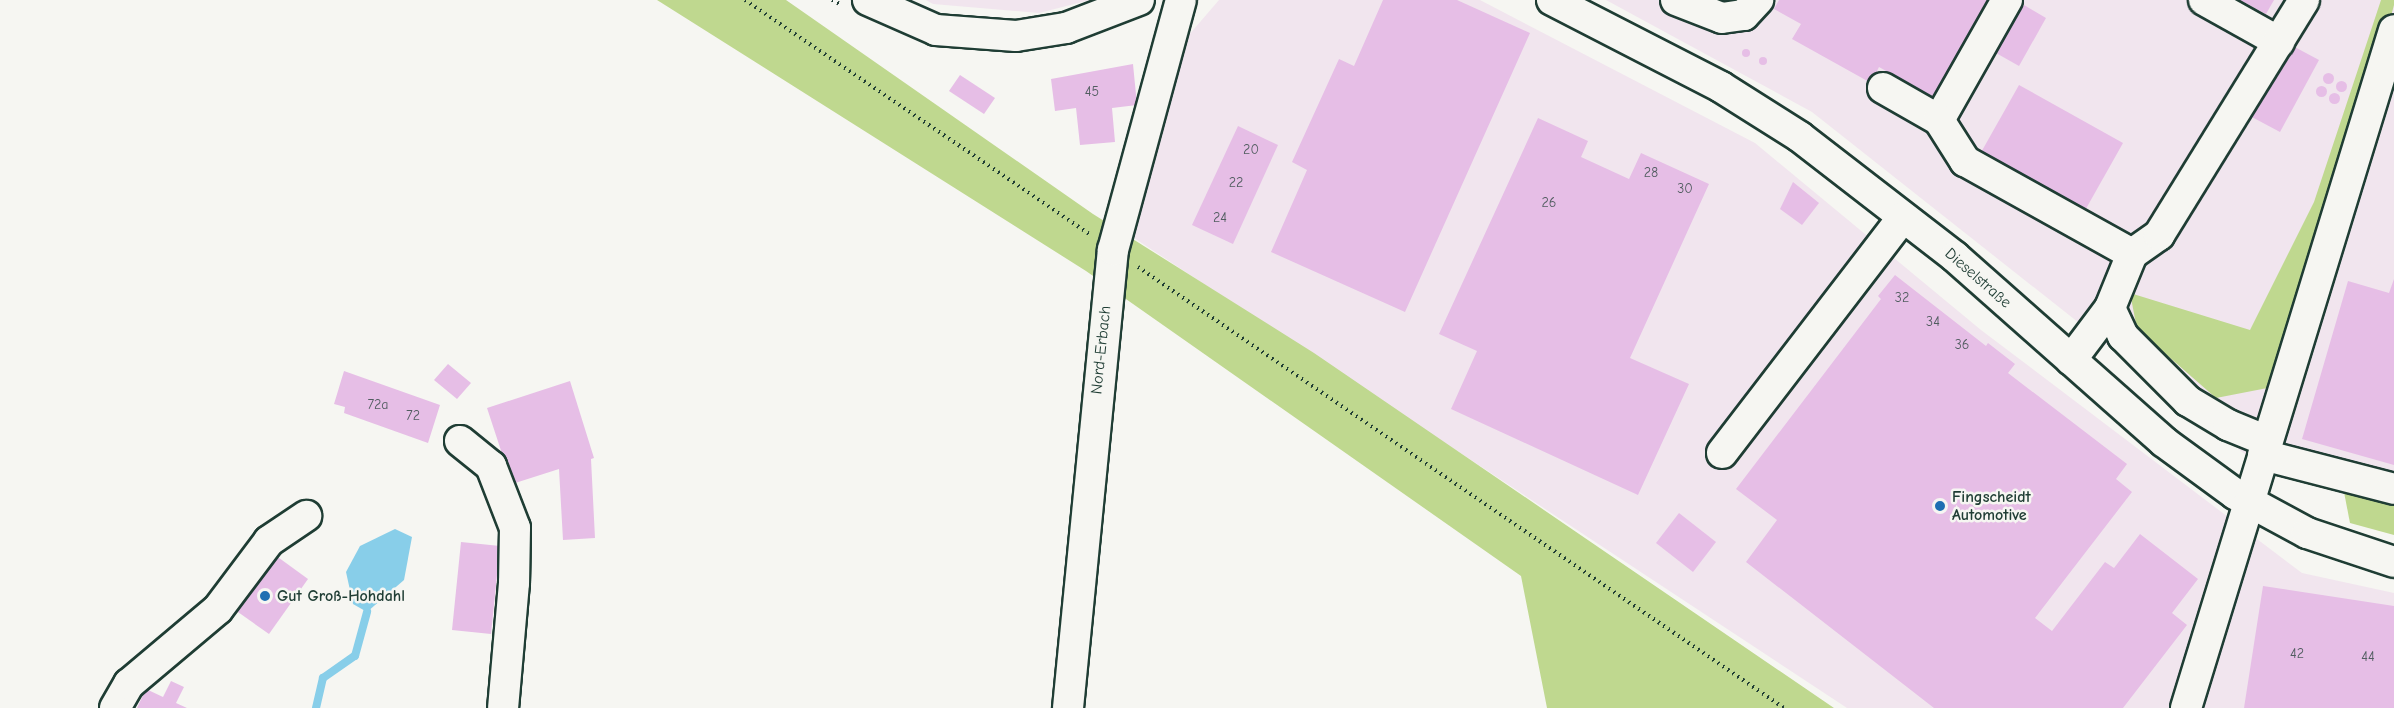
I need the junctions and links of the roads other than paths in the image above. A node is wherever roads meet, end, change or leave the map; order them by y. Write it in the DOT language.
graph roads {
  1 [pos="868,0"];
  2 [pos="1139,0"];
  3 [pos="1181,0"];
  4 [pos="1552,0"];
  5 [pos="1676,0"];
  6 [pos="1758,0"];
  7 [pos="2007,0"];
  8 [pos="2205,0"];
  9 [pos="2304,0"];
  10 [pos="2394,30"];
  11 [pos="2279,42"];
  12 [pos="1884,88"];
  13 [pos="1939,120"];
  14 [pos="1903,217"];
  15 [pos="2132,254"];
  16 [pos="2110,308"];
  17 [pos="2071,360"];
  18 [pos="460,441"];
  19 [pos="2265,448"];
  20 [pos="1722,453"];
  21 [pos="2394,489"];
  22 [pos="2249,502"];
  23 [pos="306,516"];
  24 [pos="2394,562"];
  25 [pos="115,708"];
  26 [pos="503,708"];
  27 [pos="1068,708"];
  28 [pos="2186,708"];
  1 -- 2 [label="street"];
  3 -- 27 [label="street, Nord-Erbach"];
  4 -- 14 [label="street, Dieselstraße"];
  5 -- 6 [label="street"];
  7 -- 13 [label="street"];
  8 -- 11 [label="street"];
  9 -- 11 [label="street"];
  10 -- 19 [label="street"];
  11 -- 15 [label="street"];
  12 -- 13 [label="street"];
  13 -- 15 [label="street"];
  14 -- 17 [label="street, Dieselstraße"];
  14 -- 20 [label="street"];
  15 -- 16 [label="street"];
  16 -- 17 [label="street"];
  16 -- 19 [label="street"];
  17 -- 22 [label="street, Dieselstraße"];
  18 -- 26 [label="street"];
  19 -- 21 [label="street"];
  19 -- 22 [label="street"];
  22 -- 24 [label="street, Dieselstraße"];
  22 -- 28 [label="street"];
  23 -- 25 [label="street"];
}
